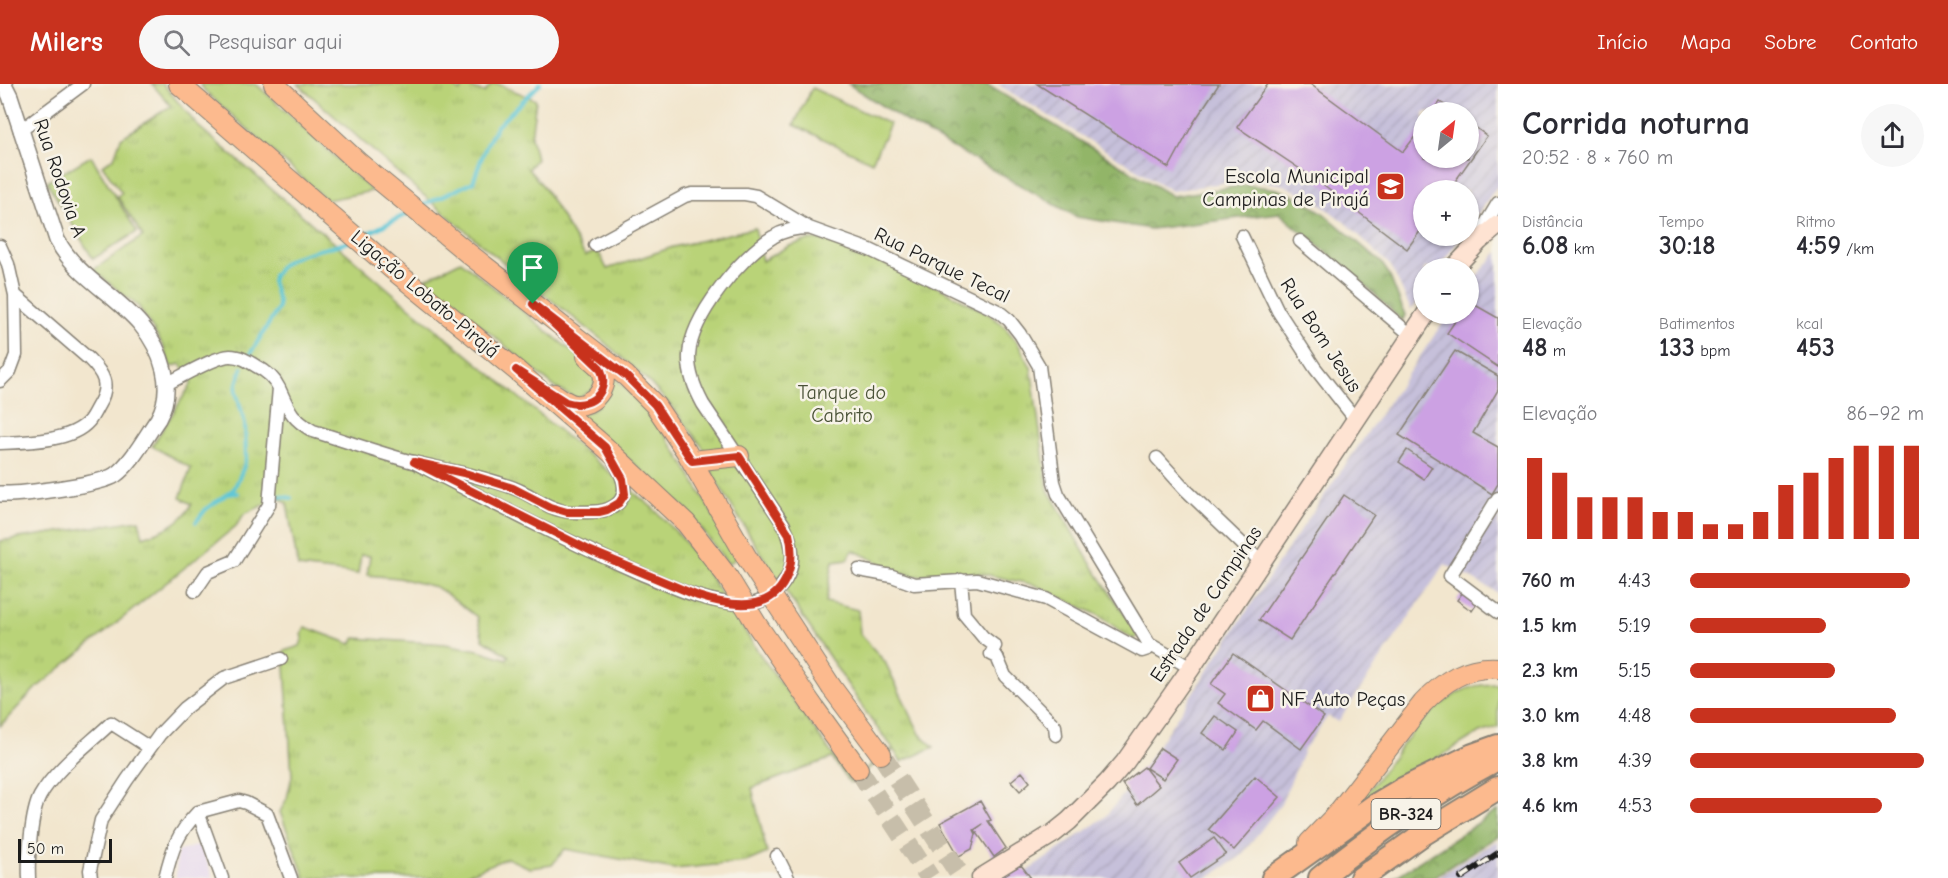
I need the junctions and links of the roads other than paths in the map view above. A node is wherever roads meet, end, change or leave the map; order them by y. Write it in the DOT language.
graph roads {
  1 [pos="4,84"];
  2 [pos="83,84"];
  3 [pos="179,84"];
  4 [pos="193,84"];
  5 [pos="274,84"];
  6 [pos="20,130"];
  7 [pos="254,147"];
  8 [pos="1498,202"];
  9 [pos="1498,225"];
  10 [pos="808,228"];
  11 [pos="1242,237"];
  12 [pos="1300,242"];
  13 [pos="595,245"];
  14 [pos="0,246"];
  15 [pos="1470,251"];
  16 [pos="1463,258"];
  17 [pos="15,295"];
  18 [pos="533,304"];
  19 [pos="1420,324"];
  20 [pos="1412,336"];
  21 [pos="516,370"];
  22 [pos="0,381"];
  23 [pos="166,384"];
  24 [pos="279,388"];
  25 [pos="1356,420"];
  26 [pos="0,443"];
  27 [pos="605,447"];
  28 [pos="739,456"];
  29 [pos="1157,458"];
  30 [pos="692,461"];
  31 [pos="414,462"];
  32 [pos="0,494"];
  33 [pos="1498,498"];
  34 [pos="1261,562"];
  35 [pos="859,570"];
  36 [pos="961,580"];
  37 [pos="195,591"];
  38 [pos="1498,612"];
  39 [pos="1149,644"];
  40 [pos="281,659"];
  41 [pos="1191,668"];
  42 [pos="1498,668"];
  43 [pos="1056,735"];
  44 [pos="1498,746"];
  45 [pos="150,748"];
  46 [pos="881,754"];
  47 [pos="1498,758"];
  48 [pos="858,769"];
  49 [pos="1498,788"];
  50 [pos="198,812"];
  51 [pos="777,856"];
  52 [pos="29,878"];
  53 [pos="91,878"];
  54 [pos="165,878"];
  55 [pos="222,878"];
  56 [pos="291,878"];
  57 [pos="788,878"];
  58 [pos="981,878"];
  59 [pos="1272,878"];
  60 [pos="1320,878"];
  61 [pos="1361,878"];
  1 -- 6 [label="street, Rua Rodovia A"];
  2 -- 6 [label="street"];
  3 -- 7 [label="main road, Ligação Lobato-Pirajá"];
  4 -- 7 [label="main road"];
  5 -- 18 [label="main road"];
  6 -- 23 [label="street, Rua Rodovia A"];
  7 -- 21 [label="main road, Ligação Lobato-Pirajá"];
  8 -- 15 [label="street"];
  9 -- 15 [label="main road"];
  10 -- 13 [label="street, Rua Parque Tecal"];
  10 -- 28 [label="street"];
  10 -- 39 [label="street, Rua Parque Tecal"];
  11 -- 25 [label="street, Rua Bom Jesus"];
  12 -- 20 [label="street"];
  14 -- 17 [label="street"];
  15 -- 16 [label="main road"];
  17 -- 22 [label="street"];
  17 -- 26 [label="street"];
  18 -- 21 [label="main road"];
  18 -- 30 [label="main road"];
  19 -- 20 [label="main road, Estrada de Campinas"];
  20 -- 25 [label="main road, Estrada de Campinas"];
  21 -- 27 [label="main road, Ligação Lobato-Pirajá"];
  23 -- 24 [label="street"];
  23 -- 32 [label="street, Rua Rodovia A"];
  24 -- 31 [label="street"];
  24 -- 37 [label="street"];
  25 -- 34 [label="main road, Estrada de Campinas"];
  27 -- 31 [label="street"];
  27 -- 48 [label="main road, Ligação Lobato-Pirajá, bridge"];
  28 -- 30 [label="main road"];
  28 -- 31 [label="street"];
  29 -- 34 [label="street"];
  30 -- 46 [label="main road, bridge"];
  33 -- 38 [label="street"];
  34 -- 41 [label="main road, Estrada de Campinas"];
  35 -- 36 [label="street"];
  36 -- 39 [label="street, Rua Parque Tecal"];
  36 -- 43 [label="street"];
  39 -- 41 [label="street, Rua Parque Tecal"];
  40 -- 45 [label="street"];
  41 -- 58 [label="main road, Estrada de Campinas"];
  42 -- 59 [label="main road"];
  44 -- 59 [label="highway"];
  45 -- 52 [label="street"];
  45 -- 53 [label="street"];
  47 -- 60 [label="highway, BR-324"];
  49 -- 61 [label="highway, BR-324"];
  50 -- 54 [label="street"];
  50 -- 55 [label="street"];
  50 -- 56 [label="street"];
  51 -- 57 [label="street"];
}
